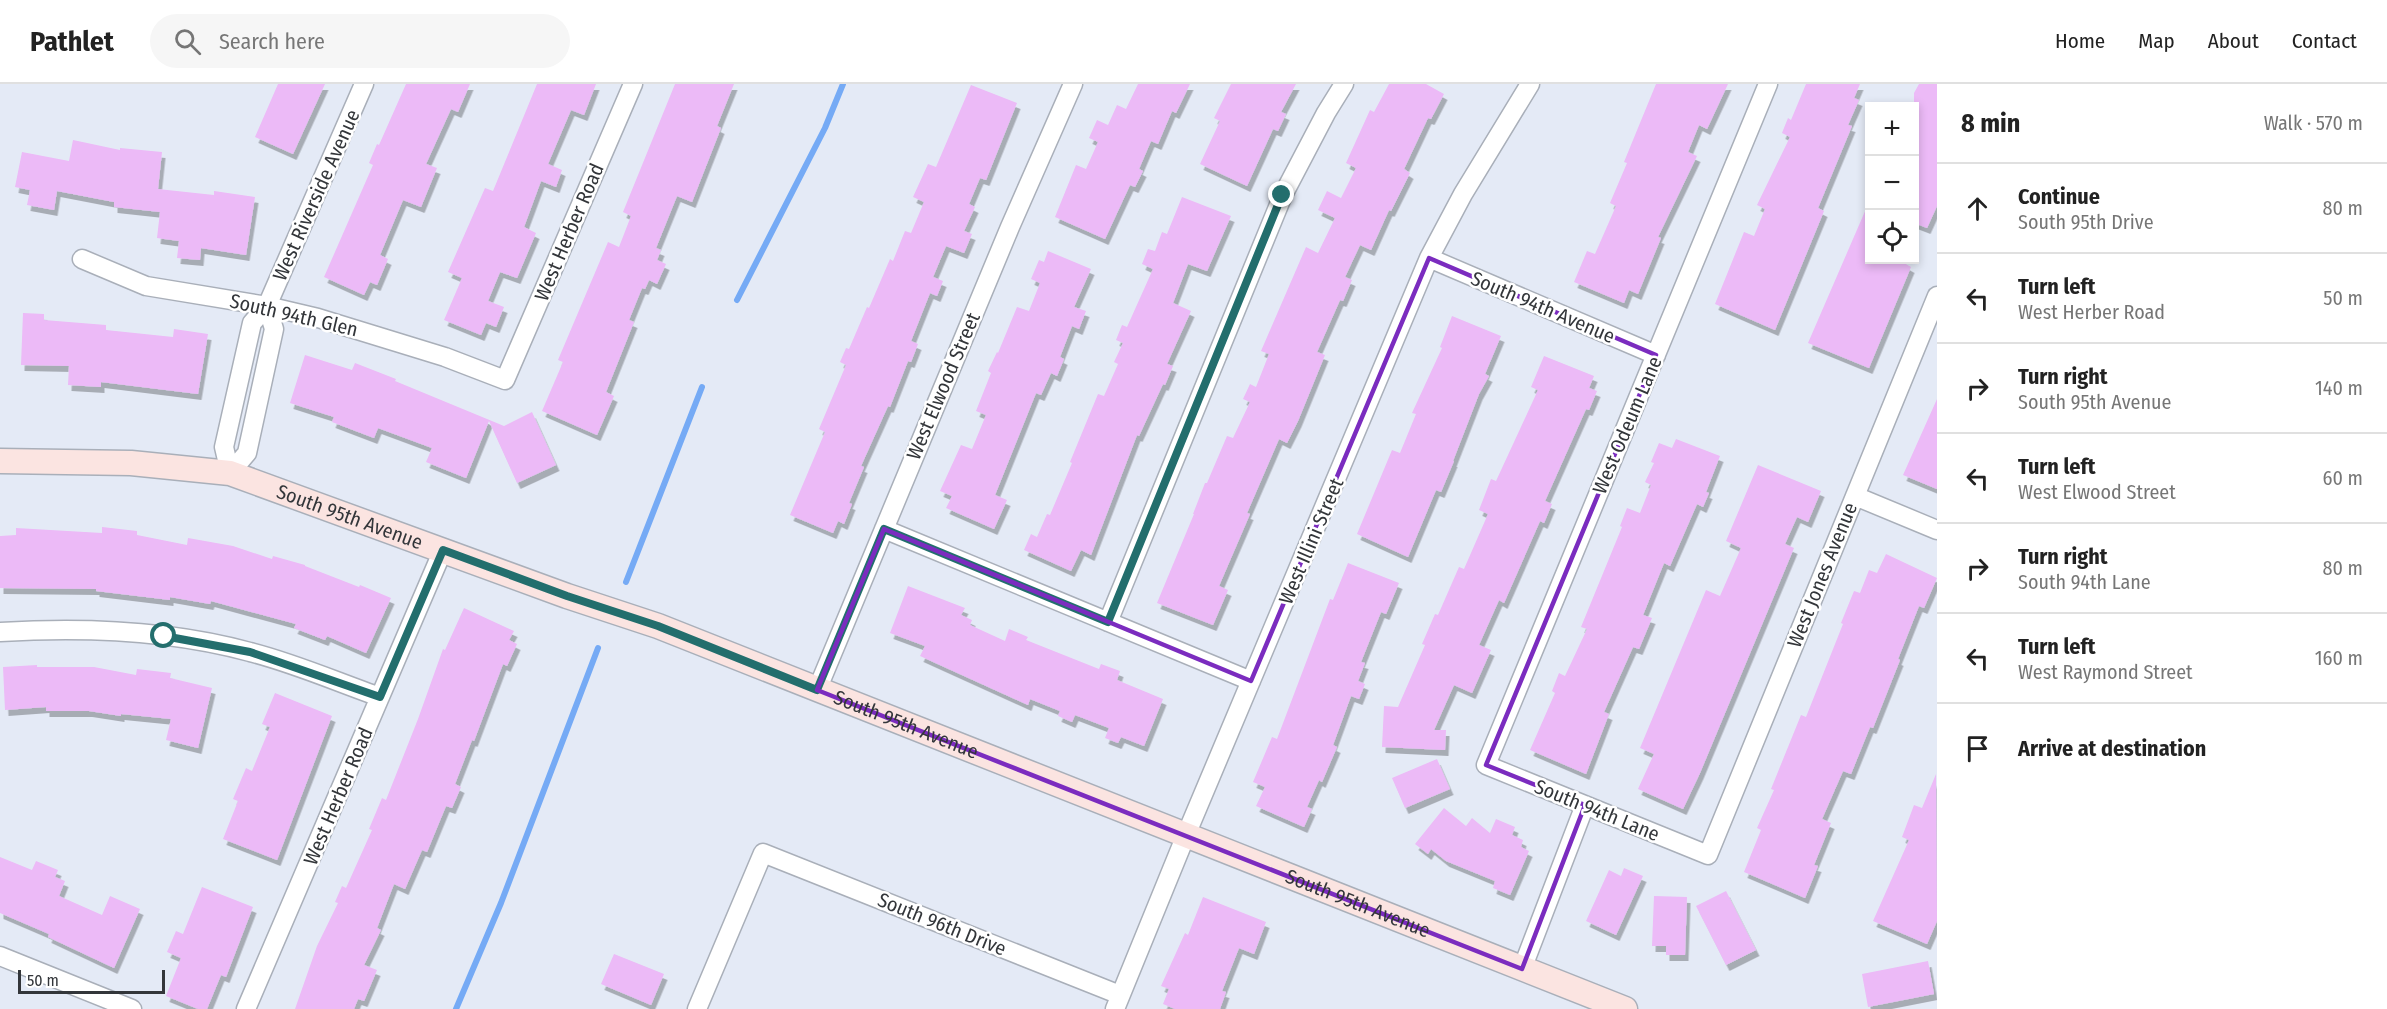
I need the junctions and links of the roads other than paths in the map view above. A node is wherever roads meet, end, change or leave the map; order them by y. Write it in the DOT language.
graph roads {
  1 [pos="364,84"];
  2 [pos="633,84"];
  3 [pos="1073,84"];
  4 [pos="1344,84"];
  5 [pos="1530,84"];
  6 [pos="1768,84"];
  7 [pos="1429,258"];
  8 [pos="82,259"];
  9 [pos="1937,296"];
  10 [pos="267,306"];
  11 [pos="1656,355"];
  12 [pos="505,380"];
  13 [pos="0,461"];
  14 [pos="230,473"];
  15 [pos="1855,496"];
  16 [pos="884,529"];
  17 [pos="1937,530"];
  18 [pos="443,550"];
  19 [pos="1108,622"];
  20 [pos="0,632"];
  21 [pos="1251,681"];
  22 [pos="817,690"];
  23 [pos="380,697"];
  24 [pos="1486,765"];
  25 [pos="1585,805"];
  26 [pos="1186,835"];
  27 [pos="1708,855"];
  28 [pos="0,956"];
  29 [pos="1522,969"];
  30 [pos="1118,1002"];
  31 [pos="132,1009"];
  32 [pos="246,1009"];
  33 [pos="697,1009"];
  34 [pos="1625,1009"];
  1 -- 10 [label="street, West Riverside Avenue"];
  2 -- 12 [label="street, West Herber Road"];
  3 -- 16 [label="street, West Elwood Street"];
  4 -- 19 [label="street"];
  5 -- 7 [label="street, West Illini Street"];
  6 -- 11 [label="street, West Odeum Lane"];
  7 -- 11 [label="street, South 94th Avenue"];
  7 -- 21 [label="street, West Illini Street"];
  8 -- 10 [label="street, South 94th Glen"];
  9 -- 15 [label="street, West Jones Avenue"];
  10 -- 12 [label="street, South 94th Glen"];
  10 -- 14 [label="street, West Riverside Avenue"];
  11 -- 24 [label="street, West Odeum Lane"];
  13 -- 14 [label="street, South 95th Avenue"];
  14 -- 18 [label="street, South 95th Avenue"];
  15 -- 17 [label="street"];
  15 -- 27 [label="street, West Jones Avenue"];
  16 -- 19 [label="street"];
  16 -- 22 [label="street, West Elwood Street"];
  18 -- 22 [label="street, South 95th Avenue"];
  18 -- 23 [label="street, West Herber Road"];
  19 -- 21 [label="street"];
  20 -- 23 [label="street"];
  21 -- 26 [label="street, West Illini Street"];
  22 -- 26 [label="street, South 95th Avenue"];
  23 -- 32 [label="street, West Herber Road"];
  24 -- 25 [label="street, South 94th Lane"];
  25 -- 27 [label="street, South 94th Lane"];
  25 -- 29 [label="street"];
  26 -- 29 [label="street, South 95th Avenue"];
  26 -- 30 [label="street, West Illini Street"];
  28 -- 31 [label="street"];
  29 -- 34 [label="street, South 95th Avenue"];
  30 -- 33 [label="street, South 96th Drive"];
}
